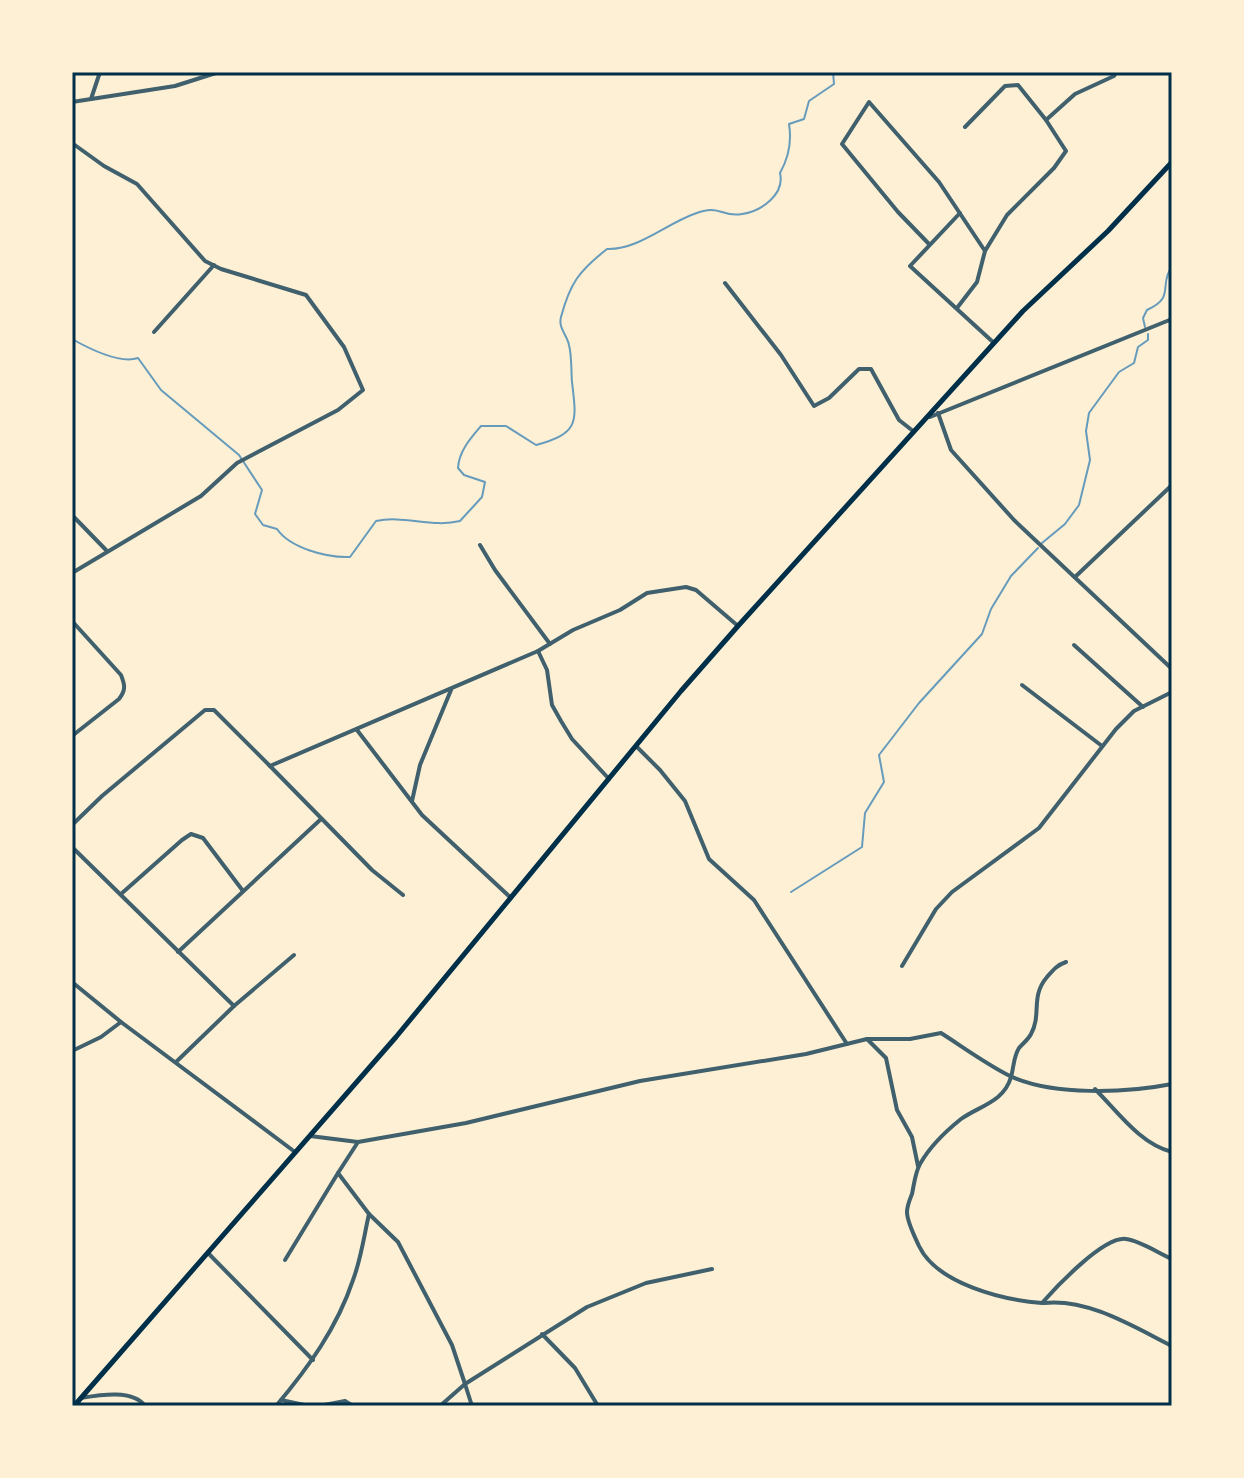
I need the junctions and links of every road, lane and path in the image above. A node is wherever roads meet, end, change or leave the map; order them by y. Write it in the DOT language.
graph roads {
  1 [pos="100,72"];
  2 [pos="219,72"];
  3 [pos="1116,72"];
  4 [pos="91,99"];
  5 [pos="72,102"];
  6 [pos="1046,120"];
  7 [pos="965,127"];
  8 [pos="72,143"];
  9 [pos="1172,162"];
  10 [pos="960,213"];
  11 [pos="929,244"];
  12 [pos="985,251"];
  13 [pos="214,265"];
  14 [pos="725,283"];
  15 [pos="957,308"];
  16 [pos="1172,319"];
  17 [pos="154,332"];
  18 [pos="994,343"];
  19 [pos="938,413"];
  20 [pos="924,420"];
  21 [pos="913,431"];
  22 [pos="1172,485"];
  23 [pos="72,515"];
  24 [pos="480,545"];
  25 [pos="106,550"];
  26 [pos="72,573"];
  27 [pos="1075,577"];
  28 [pos="72,621"];
  29 [pos="738,626"];
  30 [pos="550,644"];
  31 [pos="1074,645"];
  32 [pos="538,651"];
  33 [pos="1172,669"];
  34 [pos="1022,685"];
  35 [pos="452,688"];
  36 [pos="1172,692"];
  37 [pos="1143,707"];
  38 [pos="357,730"];
  39 [pos="72,736"];
  40 [pos="636,746"];
  41 [pos="1102,746"];
  42 [pos="270,766"];
  43 [pos="609,779"];
  44 [pos="412,801"];
  45 [pos="320,820"];
  46 [pos="72,825"];
  47 [pos="72,847"];
  48 [pos="243,891"];
  49 [pos="121,894"];
  50 [pos="403,895"];
  51 [pos="511,898"];
  52 [pos="178,953"];
  53 [pos="294,955"];
  54 [pos="1066,962"];
  55 [pos="902,966"];
  56 [pos="72,982"];
  57 [pos="234,1006"];
  58 [pos="121,1022"];
  59 [pos="867,1039"];
  60 [pos="847,1044"];
  61 [pos="72,1051"];
  62 [pos="176,1062"];
  63 [pos="1012,1076"];
  64 [pos="1172,1084"];
  65 [pos="1095,1089"];
  66 [pos="310,1136"];
  67 [pos="358,1142"];
  68 [pos="295,1152"];
  69 [pos="1172,1152"];
  70 [pos="918,1166"];
  71 [pos="338,1173"];
  72 [pos="369,1214"];
  73 [pos="208,1253"];
  74 [pos="1172,1259"];
  75 [pos="285,1260"];
  76 [pos="712,1269"];
  77 [pos="1042,1303"];
  78 [pos="542,1334"];
  79 [pos="1172,1346"];
  80 [pos="313,1360"];
  81 [pos="465,1384"];
  82 [pos="81,1398"];
  83 [pos="281,1400"];
  84 [pos="74,1406"];
  85 [pos="145,1406"];
  86 [pos="276,1406"];
  87 [pos="309,1406"];
  88 [pos="319,1406"];
  89 [pos="353,1406"];
  90 [pos="440,1406"];
  91 [pos="472,1406"];
  92 [pos="598,1406"];
  1 -- 4 [label="street"];
  2 -- 4 [label="street"];
  3 -- 6 [label="street"];
  4 -- 5 [label="street"];
  6 -- 7 [label="street"];
  6 -- 12 [label="street"];
  8 -- 13 [label="street"];
  9 -- 18 [label="main road"];
  10 -- 11 [label="street"];
  10 -- 11 [label="street"];
  10 -- 12 [label="street"];
  11 -- 15 [label="street"];
  12 -- 15 [label="street"];
  13 -- 17 [label="street"];
  13 -- 25 [label="street"];
  14 -- 21 [label="street"];
  15 -- 18 [label="street"];
  16 -- 19 [label="street"];
  18 -- 20 [label="main road"];
  19 -- 20 [label="street"];
  19 -- 27 [label="street"];
  20 -- 21 [label="main road"];
  21 -- 29 [label="main road"];
  22 -- 27 [label="street"];
  23 -- 25 [label="street"];
  24 -- 30 [label="street"];
  25 -- 26 [label="street"];
  27 -- 33 [label="street"];
  28 -- 39 [label="street"];
  29 -- 30 [label="street"];
  29 -- 40 [label="main road"];
  30 -- 32 [label="street"];
  31 -- 37 [label="street"];
  32 -- 35 [label="street"];
  32 -- 43 [label="street"];
  34 -- 41 [label="street"];
  35 -- 38 [label="street"];
  35 -- 44 [label="street"];
  36 -- 37 [label="street"];
  37 -- 41 [label="street"];
  38 -- 42 [label="street"];
  38 -- 44 [label="street"];
  40 -- 43 [label="main road"];
  40 -- 60 [label="street"];
  41 -- 55 [label="street"];
  42 -- 45 [label="street"];
  42 -- 46 [label="street"];
  43 -- 51 [label="main road"];
  44 -- 51 [label="street"];
  45 -- 48 [label="street"];
  45 -- 50 [label="street"];
  47 -- 49 [label="street"];
  48 -- 49 [label="street"];
  48 -- 52 [label="street"];
  49 -- 52 [label="street"];
  51 -- 66 [label="main road"];
  52 -- 57 [label="street"];
  53 -- 57 [label="street"];
  54 -- 63 [label="street"];
  56 -- 58 [label="street"];
  57 -- 62 [label="street"];
  58 -- 61 [label="street"];
  58 -- 62 [label="street"];
  59 -- 60 [label="street"];
  59 -- 63 [label="street"];
  59 -- 70 [label="street"];
  60 -- 67 [label="street"];
  62 -- 68 [label="street"];
  63 -- 65 [label="street"];
  63 -- 70 [label="street"];
  64 -- 65 [label="street"];
  65 -- 69 [label="street"];
  66 -- 67 [label="street"];
  66 -- 68 [label="main road"];
  67 -- 71 [label="street"];
  68 -- 73 [label="main road"];
  70 -- 77 [label="street"];
  71 -- 72 [label="street"];
  71 -- 75 [label="street"];
  72 -- 80 [label="street"];
  72 -- 81 [label="street"];
  73 -- 80 [label="street"];
  73 -- 82 [label="main road"];
  74 -- 77 [label="street"];
  76 -- 78 [label="street"];
  77 -- 79 [label="street"];
  78 -- 81 [label="street"];
  78 -- 92 [label="street"];
  80 -- 83 [label="street"];
  81 -- 90 [label="street"];
  81 -- 91 [label="street"];
  82 -- 84 [label="main road"];
  82 -- 85 [label="street"];
  83 -- 86 [label="street"];
  83 -- 87 [label="street"];
  88 -- 89 [label="street"];
}
